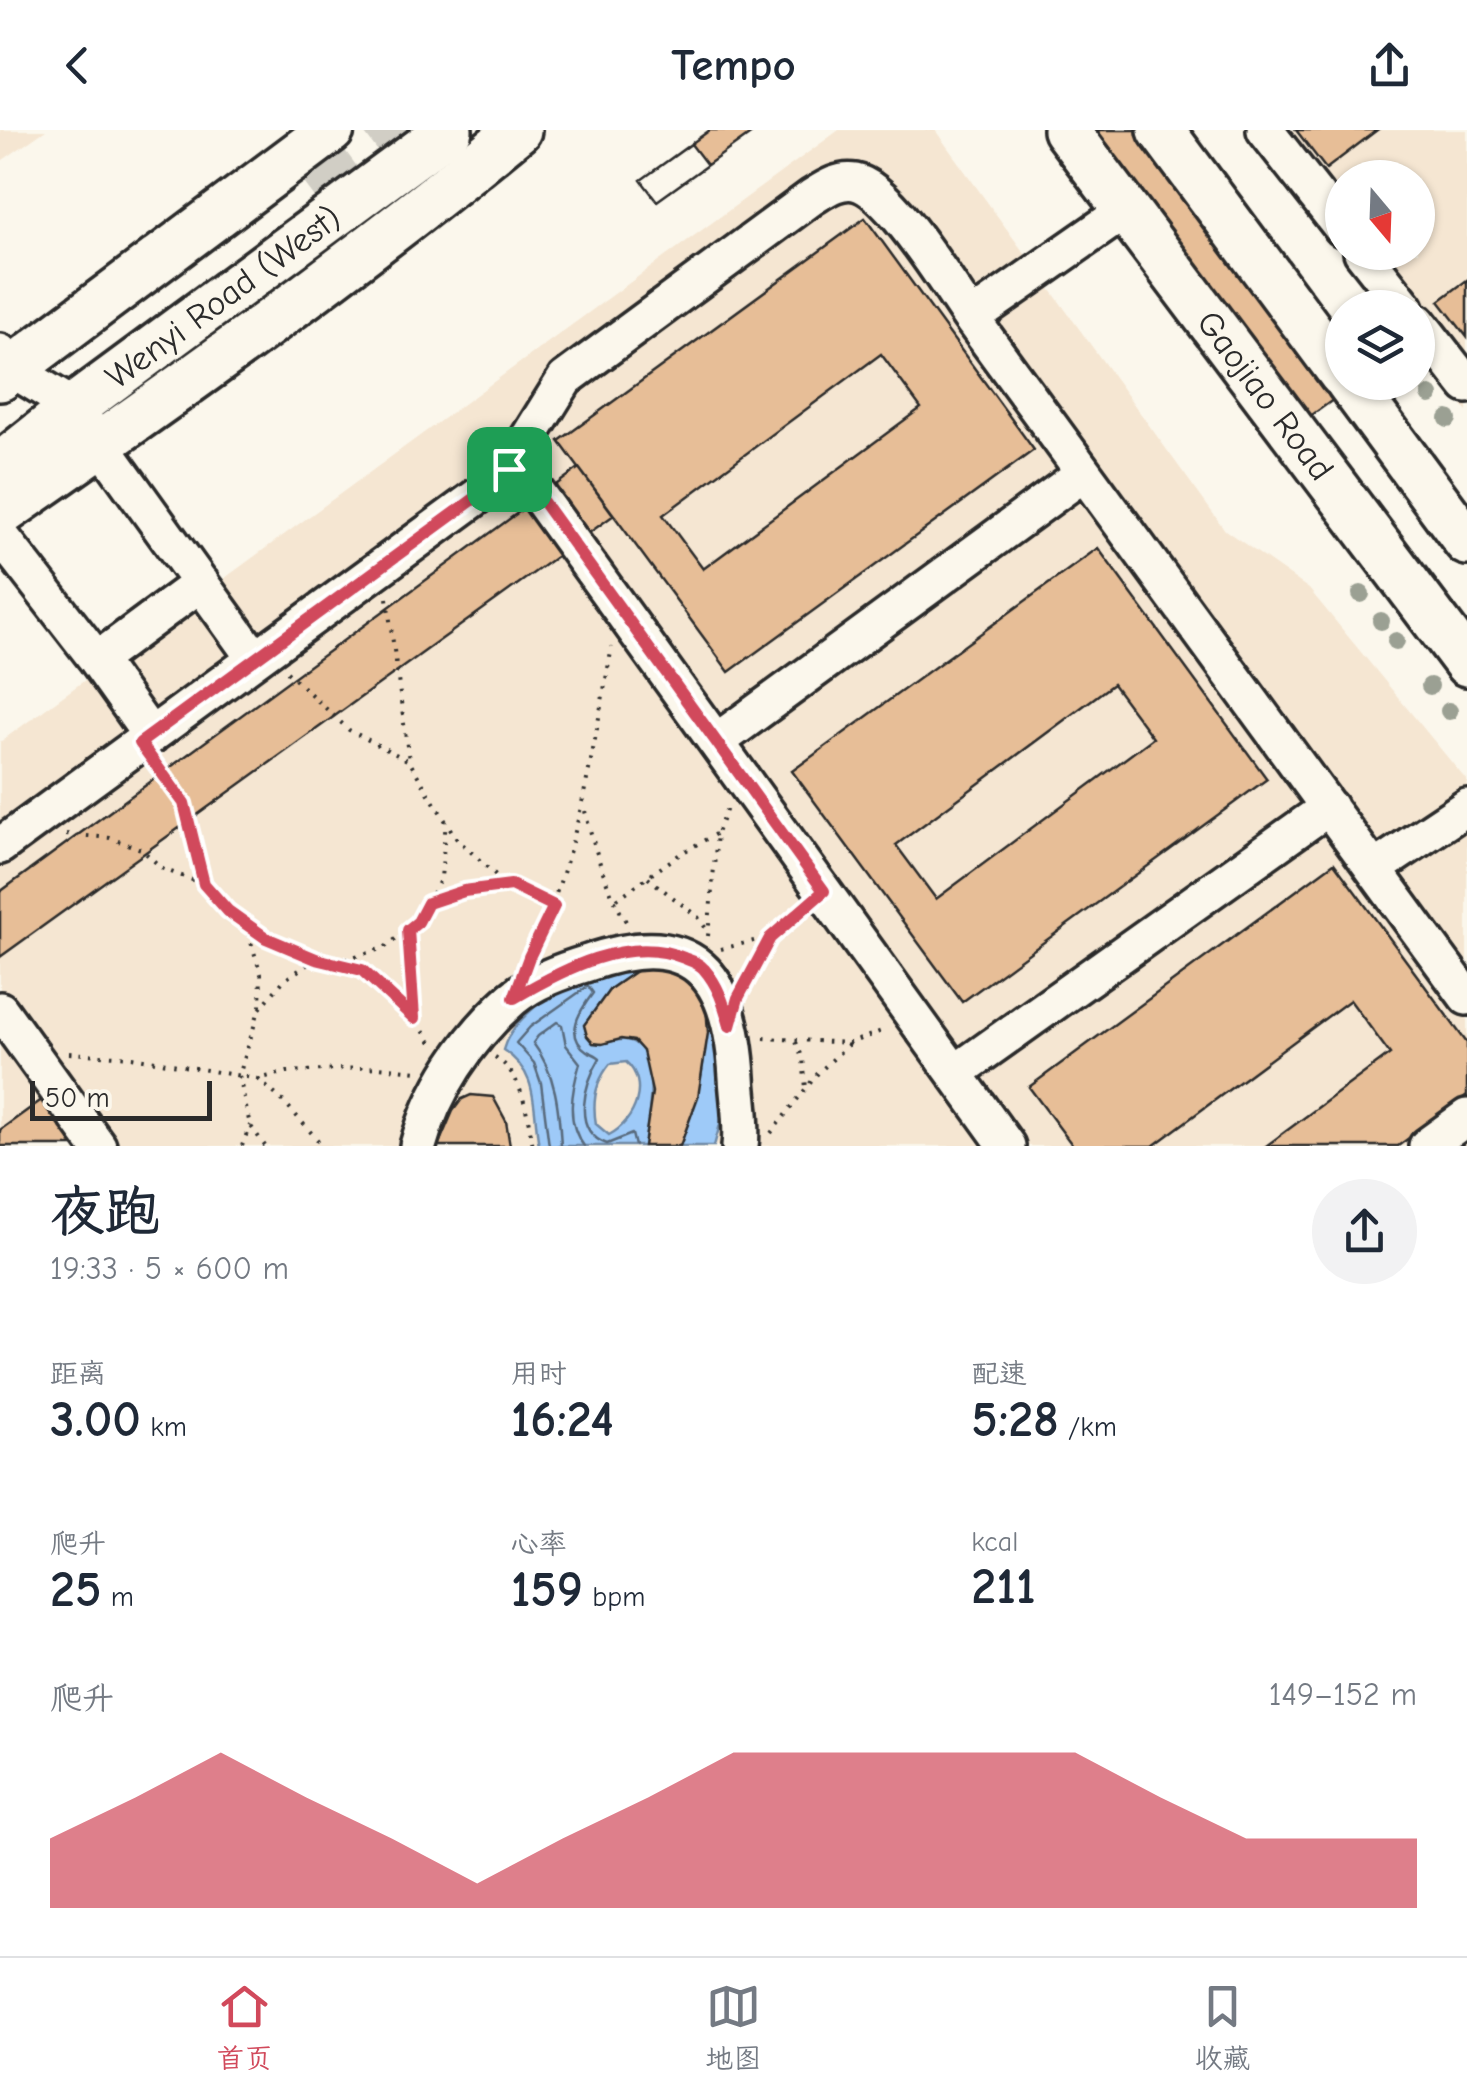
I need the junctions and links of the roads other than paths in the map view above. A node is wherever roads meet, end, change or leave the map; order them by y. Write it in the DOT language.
graph roads {
  1 [pos="330,130"];
  2 [pos="448,130"];
  3 [pos="514,130"];
  4 [pos="1066,130"];
  5 [pos="1161,130"];
  6 [pos="1265,130"];
  7 [pos="402,164"];
  8 [pos="1325,206"];
  9 [pos="1126,210"];
  10 [pos="1376,270"];
  11 [pos="1392,290"];
  12 [pos="971,318"];
  13 [pos="1435,344"];
  14 [pos="1325,351"];
  15 [pos="3,375"];
  16 [pos="1467,385"];
  17 [pos="1361,400"];
  18 [pos="74,407"];
  19 [pos="100,444"];
  20 [pos="0,466"];
  21 [pos="509,469"];
  22 [pos="1084,473"];
  23 [pos="0,514"];
  24 [pos="0,535"];
  25 [pos="1467,542"];
  26 [pos="201,584"];
  27 [pos="260,655"];
  28 [pos="97,660"];
  29 [pos="1467,662"];
  30 [pos="145,739"];
  31 [pos="716,742"];
  32 [pos="1329,807"];
  33 [pos="1467,808"];
  34 [pos="13,837"];
  35 [pos="1374,870"];
  36 [pos="1467,997"];
  37 [pos="0,1010"];
  38 [pos="954,1073"];
  39 [pos="1467,1117"];
  40 [pos="754,1142"];
  41 [pos="98,1146"];
  42 [pos="418,1146"];
  43 [pos="1007,1146"];
  44 [pos="1427,1146"];
  1 -- 15 [label="main road, Wenyi Road (West)"];
  2 -- 7 [label="main road, Wenyi Road (West)"];
  3 -- 7 [label="main road"];
  3 -- 19 [label="main road"];
  4 -- 9 [label="main road, Gaojiao Road"];
  5 -- 14 [label="main road"];
  6 -- 8 [label="street"];
  7 -- 18 [label="main road, Wenyi Road (West)"];
  9 -- 12 [label="street"];
  9 -- 29 [label="main road, Gaojiao Road"];
  10 -- 11 [label="street"];
  12 -- 21 [label="street"];
  12 -- 22 [label="street"];
  13 -- 16 [label="street"];
  15 -- 18 [label="street"];
  17 -- 25 [label="main road"];
  18 -- 19 [label="street"];
  18 -- 20 [label="main road, Wenyi Road (West)"];
  19 -- 23 [label="main road"];
  19 -- 26 [label="street"];
  21 -- 27 [label="street"];
  21 -- 31 [label="street"];
  22 -- 31 [label="street"];
  22 -- 32 [label="street"];
  24 -- 28 [label="street"];
  26 -- 27 [label="street"];
  26 -- 28 [label="street"];
  27 -- 30 [label="street"];
  28 -- 30 [label="street"];
  30 -- 34 [label="street"];
  31 -- 38 [label="street"];
  32 -- 35 [label="street"];
  32 -- 38 [label="street"];
  33 -- 35 [label="street"];
  35 -- 36 [label="street"];
  37 -- 41 [label="street"];
  38 -- 43 [label="street"];
  39 -- 44 [label="street"];
  40 -- 42 [label="street"];
}
